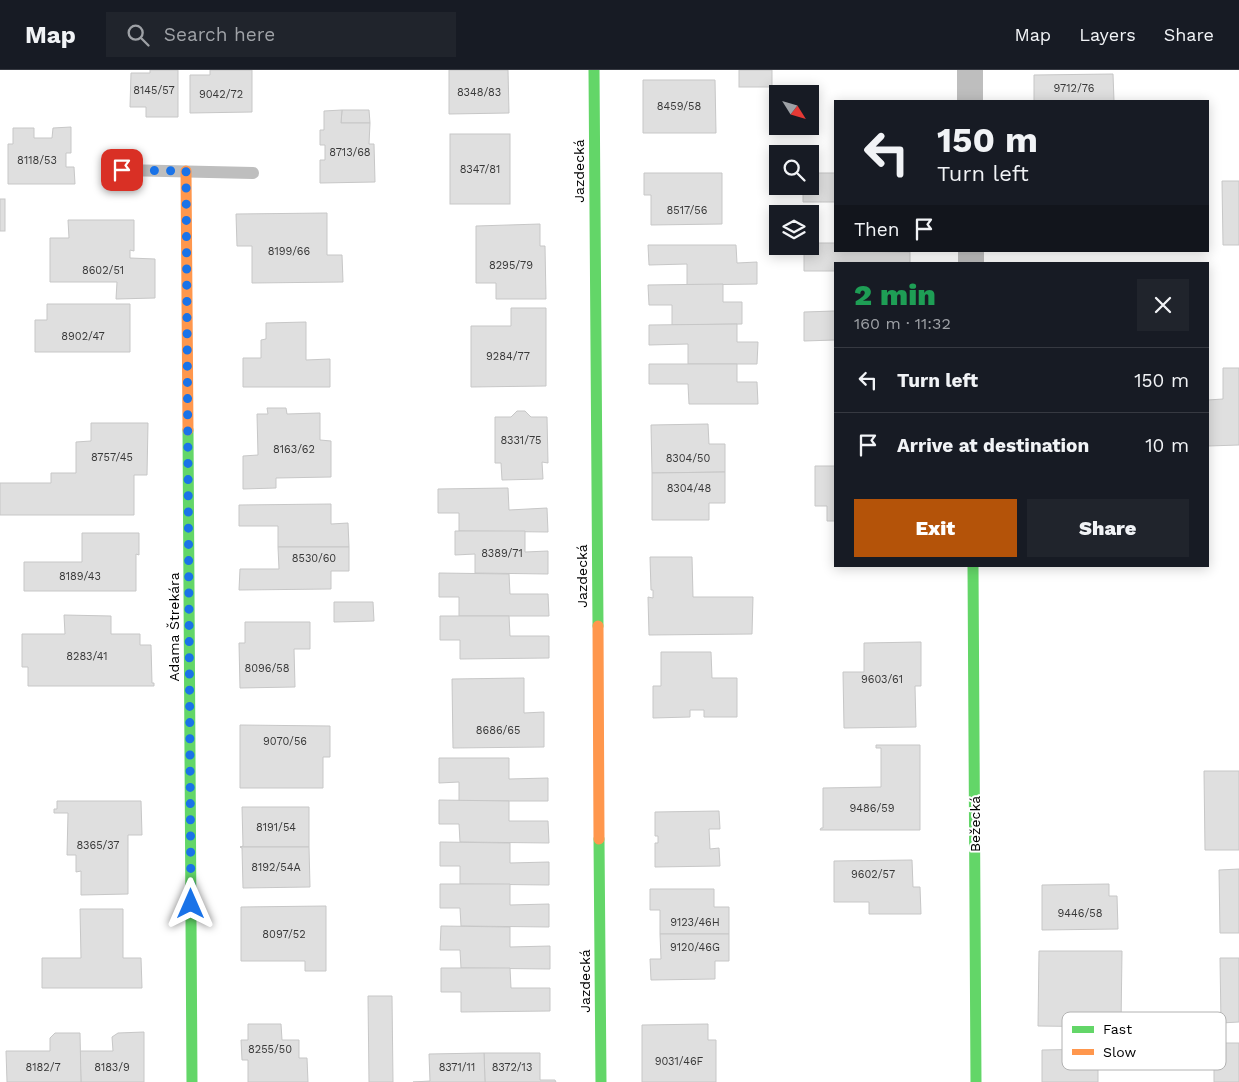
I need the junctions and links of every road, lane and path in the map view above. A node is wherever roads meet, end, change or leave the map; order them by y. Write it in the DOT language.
graph roads {
  1 [pos="594,70"];
  2 [pos="970,70"];
  3 [pos="970,100"];
  4 [pos="122,170"];
  5 [pos="186,171"];
  6 [pos="253,173"];
  7 [pos="973,567"];
  8 [pos="192,1082"];
  9 [pos="601,1082"];
  10 [pos="976,1082"];
  1 -- 9 [label="street, Jazdecká"];
  2 -- 3 [label="street"];
  4 -- 5 [label="lane"];
  5 -- 6 [label="lane"];
  5 -- 8 [label="street, Adama Štrekára"];
  7 -- 10 [label="street, Bežecká"];
}
